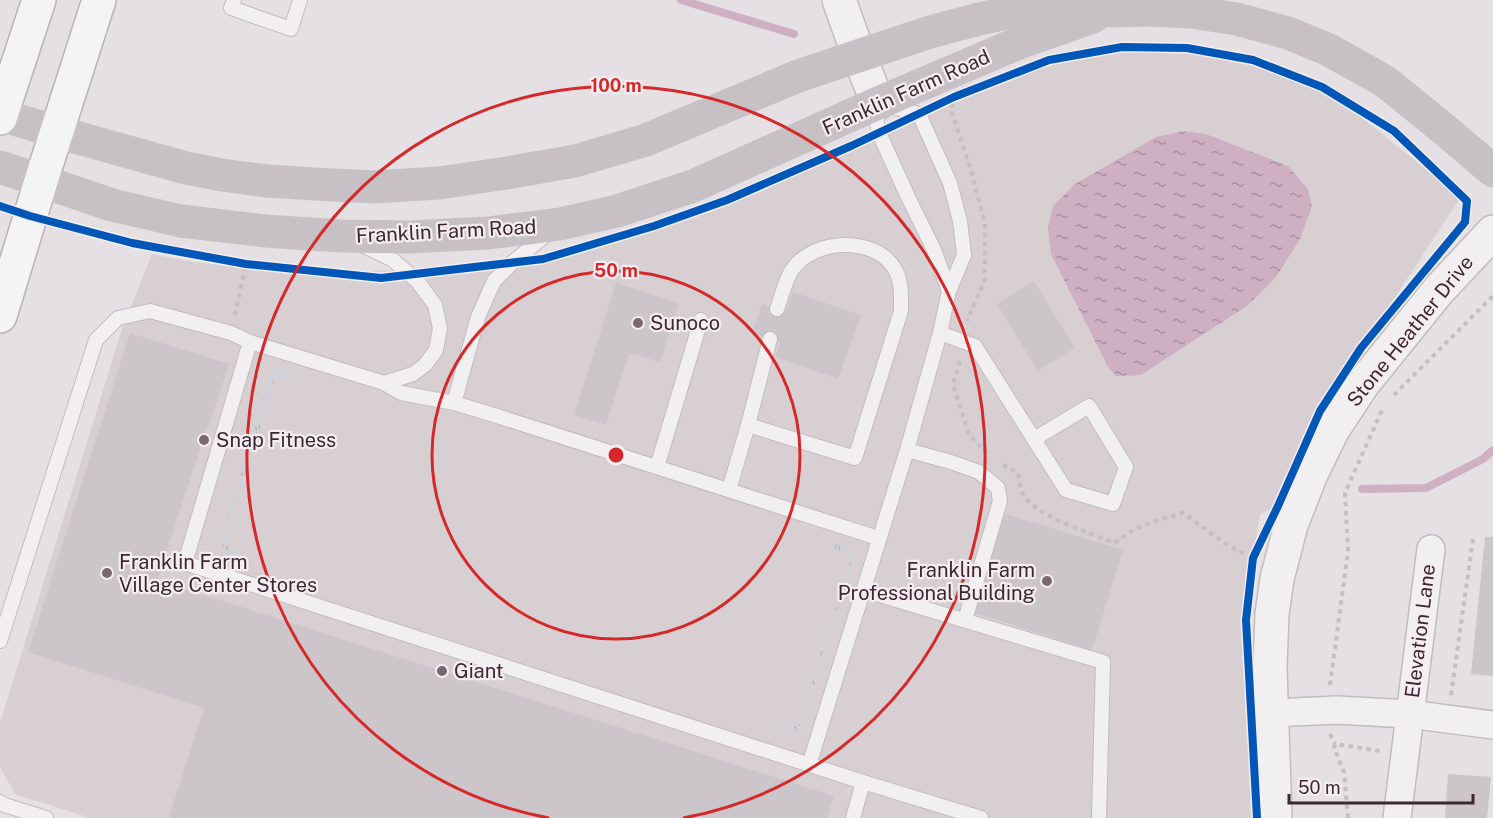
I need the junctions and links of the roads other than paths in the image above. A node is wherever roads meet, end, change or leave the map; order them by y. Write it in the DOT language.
graph roads {
  1 [pos="39,0"];
  2 [pos="99,0"];
  3 [pos="234,0"];
  4 [pos="300,0"];
  5 [pos="839,0"];
  6 [pos="1112,11"];
  7 [pos="859,56"];
  8 [pos="879,103"];
  9 [pos="0,116"];
  10 [pos="57,132"];
  11 [pos="0,167"];
  12 [pos="1493,171"];
  13 [pos="41,182"];
  14 [pos="560,224"];
  15 [pos="1493,232"];
  16 [pos="341,236"];
  17 [pos="949,291"];
  18 [pos="777,309"];
  19 [pos="0,316"];
  20 [pos="701,320"];
  21 [pos="940,333"];
  22 [pos="770,339"];
  23 [pos="250,342"];
  24 [pos="384,383"];
  25 [pos="454,404"];
  26 [pos="748,425"];
  27 [pos="1034,439"];
  28 [pos="907,450"];
  29 [pos="657,467"];
  30 [pos="729,490"];
  31 [pos="878,538"];
  32 [pos="1431,549"];
  33 [pos="863,590"];
  34 [pos="965,620"];
  35 [pos="0,641"];
  36 [pos="1273,713"];
  37 [pos="1409,714"];
  38 [pos="1493,725"];
  39 [pos="809,765"];
  40 [pos="863,782"];
  41 [pos="0,801"];
  42 [pos="46,818"];
  43 [pos="853,818"];
  44 [pos="981,818"];
  45 [pos="1099,818"];
  46 [pos="1275,818"];
  47 [pos="1397,818"];
  1 -- 9 [label="highway"];
  2 -- 10 [label="highway"];
  3 -- 4 [label="lane"];
  5 -- 7 [label="street"];
  6 -- 7 [label="main road, Franklin Farm Road"];
  6 -- 8 [label="main road, Franklin Farm Road"];
  6 -- 12 [label="main road, Franklin Farm Road"];
  7 -- 8 [label="street"];
  7 -- 10 [label="main road, Franklin Farm Road"];
  8 -- 14 [label="main road, Franklin Farm Road"];
  8 -- 17 [label="lane"];
  8 -- 17 [label="lane"];
  9 -- 10 [label="main road, Franklin Farm Road"];
  10 -- 13 [label="highway"];
  11 -- 13 [label="main road, Franklin Farm Road"];
  13 -- 16 [label="main road, Franklin Farm Road"];
  13 -- 19 [label="highway"];
  14 -- 16 [label="main road, Franklin Farm Road"];
  14 -- 25 [label="lane"];
  15 -- 36 [label="street, Stone Heather Drive"];
  16 -- 24 [label="lane"];
  17 -- 21 [label="lane"];
  18 -- 26 [label="lane"];
  20 -- 29 [label="lane"];
  21 -- 27 [label="lane"];
  21 -- 28 [label="lane"];
  22 -- 26 [label="lane"];
  23 -- 24 [label="lane"];
  23 -- 35 [label="lane"];
  23 -- 39 [label="lane"];
  24 -- 25 [label="lane"];
  25 -- 29 [label="lane"];
  26 -- 30 [label="lane"];
  27 -- 27 [label="lane"];
  28 -- 31 [label="lane"];
  28 -- 34 [label="lane"];
  29 -- 30 [label="lane"];
  30 -- 31 [label="lane"];
  31 -- 33 [label="lane"];
  32 -- 37 [label="street, Elevation Lane"];
  33 -- 34 [label="lane"];
  33 -- 39 [label="lane"];
  34 -- 45 [label="lane"];
  36 -- 37 [label="street, Elevation Lane"];
  36 -- 46 [label="street, Stone Heather Drive"];
  37 -- 38 [label="street, Elevation Lane"];
  37 -- 47 [label="street, Elevation Lane"];
  39 -- 40 [label="lane"];
  40 -- 43 [label="lane"];
  40 -- 44 [label="lane"];
  41 -- 42 [label="lane"];
}
